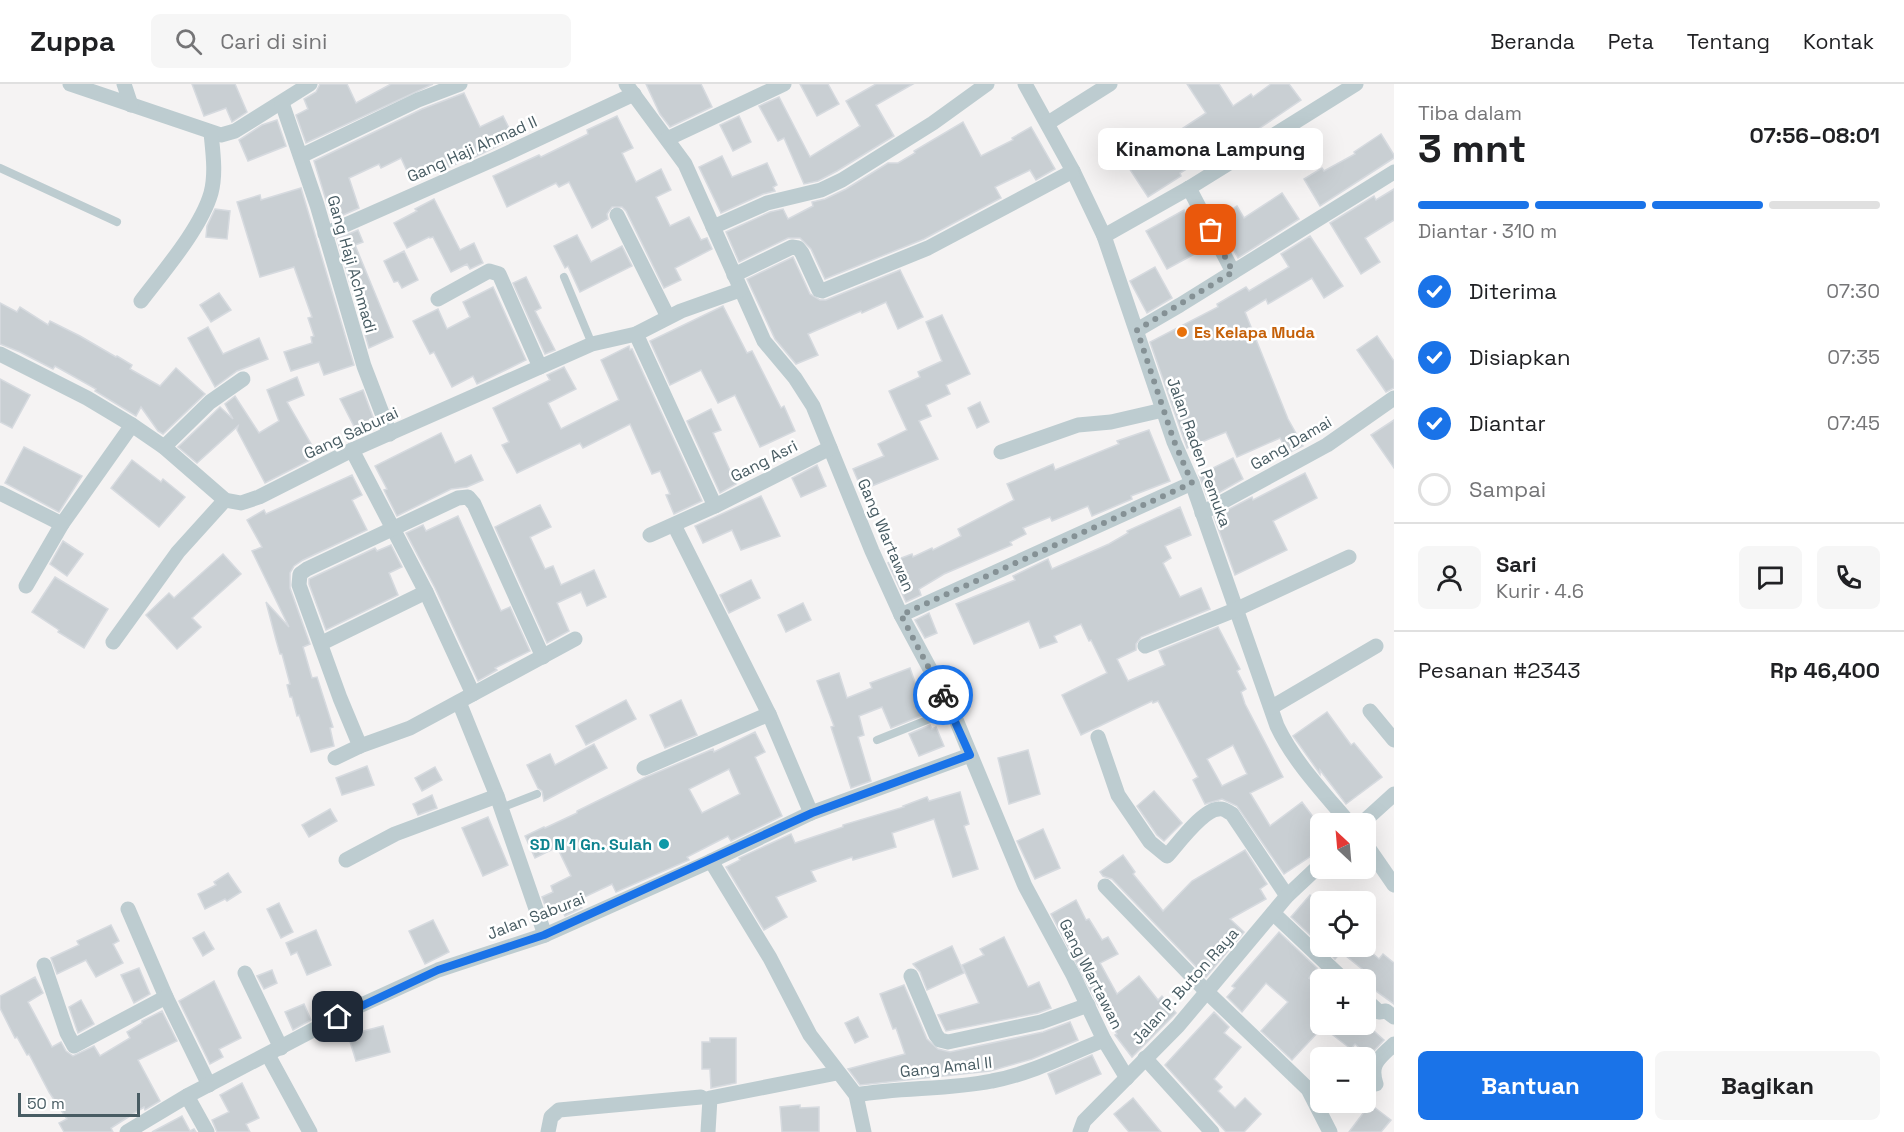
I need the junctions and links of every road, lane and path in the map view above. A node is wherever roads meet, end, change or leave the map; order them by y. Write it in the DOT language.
graph roads {
  1 [pos="70,84"];
  2 [pos="124,84"];
  3 [pos="310,84"];
  4 [pos="460,84"];
  5 [pos="784,84"];
  6 [pos="987,84"];
  7 [pos="1025,84"];
  8 [pos="1110,84"];
  9 [pos="1356,84"];
  10 [pos="630,89"];
  11 [pos="282,103"];
  12 [pos="131,105"];
  13 [pos="1048,123"];
  14 [pos="211,133"];
  15 [pos="667,138"];
  16 [pos="301,156"];
  17 [pos="0,168"];
  18 [pos="1073,171"];
  19 [pos="1394,172"];
  20 [pos="1189,188"];
  21 [pos="617,215"];
  22 [pos="117,222"];
  23 [pos="713,227"];
  24 [pos="325,234"];
  25 [pos="1104,236"];
  26 [pos="1233,272"];
  27 [pos="734,275"];
  28 [pos="564,277"];
  29 [pos="741,290"];
  30 [pos="438,299"];
  31 [pos="141,301"];
  32 [pos="668,317"];
  33 [pos="1137,330"];
  34 [pos="636,334"];
  35 [pos="592,344"];
  36 [pos="0,354"];
  37 [pos="540,367"];
  38 [pos="243,379"];
  39 [pos="1394,398"];
  40 [pos="1163,410"];
  41 [pos="132,425"];
  42 [pos="390,435"];
  43 [pos="164,447"];
  44 [pos="830,448"];
  45 [pos="352,450"];
  46 [pos="1001,452"];
  47 [pos="1192,483"];
  48 [pos="0,493"];
  49 [pos="225,500"];
  50 [pos="715,506"];
  51 [pos="1202,513"];
  52 [pos="62,524"];
  53 [pos="674,525"];
  54 [pos="393,529"];
  55 [pos="650,535"];
  56 [pos="1349,557"];
  57 [pos="26,586"];
  58 [pos="426,592"];
  59 [pos="1235,610"];
  60 [pos="901,615"];
  61 [pos="575,639"];
  62 [pos="113,642"];
  63 [pos="322,643"];
  64 [pos="1145,646"];
  65 [pos="1376,646"];
  66 [pos="543,657"];
  67 [pos="473,694"];
  68 [pos="459,702"];
  69 [pos="1272,707"];
  70 [pos="951,710"];
  71 [pos="1370,711"];
  72 [pos="769,714"];
  73 [pos="1098,736"];
  74 [pos="877,740"];
  75 [pos="1394,740"];
  76 [pos="360,746"];
  77 [pos="970,755"];
  78 [pos="335,758"];
  79 [pos="644,768"];
  80 [pos="537,794"];
  81 [pos="1394,794"];
  82 [pos="499,802"];
  83 [pos="812,813"];
  84 [pos="1341,813"];
  85 [pos="1373,813"];
  86 [pos="1376,859"];
  87 [pos="346,860"];
  88 [pos="711,861"];
  89 [pos="1310,874"];
  90 [pos="1394,885"];
  91 [pos="1105,886"];
  92 [pos="1287,896"];
  93 [pos="128,909"];
  94 [pos="1273,914"];
  95 [pos="544,935"];
  96 [pos="44,965"];
  97 [pos="1332,969"];
  98 [pos="245,974"];
  99 [pos="911,976"];
  100 [pos="1206,991"];
  101 [pos="166,997"];
  102 [pos="1088,1005"];
  103 [pos="1376,1009"];
  104 [pos="1394,1017"];
  105 [pos="1104,1040"];
  106 [pos="1394,1044"];
  107 [pos="274,1052"];
  108 [pos="1145,1058"];
  109 [pos="1376,1062"];
  110 [pos="837,1073"];
  111 [pos="1127,1078"];
  112 [pos="209,1085"];
  113 [pos="856,1095"];
  114 [pos="187,1096"];
  115 [pos="700,1097"];
  116 [pos="127,1132"];
  117 [pos="207,1132"];
  118 [pos="310,1132"];
  119 [pos="548,1132"];
  120 [pos="708,1132"];
  121 [pos="864,1132"];
  122 [pos="1080,1132"];
  123 [pos="1212,1132"];
  124 [pos="1330,1132"];
  1 -- 12 [label="street"];
  2 -- 12 [label="street"];
  3 -- 11 [label="street"];
  4 -- 16 [label="street"];
  5 -- 15 [label="street"];
  6 -- 23 [label="street"];
  7 -- 13 [label="street, Jalan Raden Pemuka"];
  8 -- 13 [label="street"];
  9 -- 20 [label="street"];
  10 -- 15 [label="street, Gang Wartawan"];
  10 -- 24 [label="street, Gang Haji Ahmad II"];
  11 -- 14 [label="street"];
  11 -- 16 [label="street, Gang Haji Achmadi"];
  12 -- 14 [label="street"];
  13 -- 18 [label="street, Jalan Raden Pemuka"];
  14 -- 31 [label="street"];
  15 -- 23 [label="street, Gang Wartawan"];
  16 -- 24 [label="street, Gang Haji Achmadi"];
  17 -- 22 [label="lane"];
  18 -- 25 [label="street, Jalan Raden Pemuka"];
  18 -- 27 [label="street"];
  19 -- 26 [label="street"];
  20 -- 25 [label="street"];
  20 -- 26 [label="street"];
  21 -- 32 [label="street"];
  23 -- 27 [label="street, Gang Wartawan"];
  24 -- 42 [label="street, Gang Haji Achmadi"];
  25 -- 33 [label="street, Jalan Raden Pemuka"];
  26 -- 33 [label="street"];
  27 -- 29 [label="street, Gang Wartawan"];
  28 -- 35 [label="lane"];
  29 -- 32 [label="street, Gang Saburai"];
  29 -- 44 [label="street, Gang Wartawan"];
  30 -- 37 [label="street"];
  32 -- 34 [label="street, Gang Saburai"];
  33 -- 40 [label="street, Jalan Raden Pemuka"];
  34 -- 35 [label="street, Gang Saburai"];
  34 -- 50 [label="street"];
  35 -- 37 [label="street, Gang Saburai"];
  36 -- 41 [label="street"];
  37 -- 42 [label="street, Gang Saburai"];
  38 -- 43 [label="street"];
  39 -- 51 [label="street, Gang Damai"];
  40 -- 46 [label="street"];
  40 -- 47 [label="street, Jalan Raden Pemuka"];
  41 -- 43 [label="street"];
  41 -- 52 [label="street"];
  42 -- 45 [label="street, Gang Saburai"];
  43 -- 49 [label="street"];
  44 -- 50 [label="street, Gang Asri"];
  44 -- 60 [label="street, Gang Wartawan"];
  45 -- 49 [label="street, Gang Saburai"];
  45 -- 54 [label="street"];
  47 -- 51 [label="street, Jalan Raden Pemuka"];
  47 -- 60 [label="street"];
  48 -- 52 [label="street"];
  49 -- 62 [label="street"];
  50 -- 53 [label="street, Gang Asri"];
  51 -- 59 [label="street, Jalan Raden Pemuka"];
  52 -- 57 [label="street"];
  53 -- 55 [label="street, Gang Asri"];
  53 -- 72 [label="street"];
  54 -- 58 [label="street"];
  54 -- 63 [label="street"];
  54 -- 66 [label="street"];
  56 -- 59 [label="street"];
  58 -- 63 [label="street"];
  58 -- 67 [label="street"];
  59 -- 64 [label="street"];
  59 -- 69 [label="street, Jalan Raden Pemuka"];
  60 -- 70 [label="street, Gang Wartawan"];
  61 -- 66 [label="street"];
  63 -- 76 [label="street"];
  65 -- 69 [label="street"];
  66 -- 67 [label="street"];
  67 -- 68 [label="street"];
  68 -- 76 [label="street"];
  68 -- 82 [label="street"];
  69 -- 84 [label="street, Jalan Raden Pemuka"];
  70 -- 74 [label="lane"];
  70 -- 77 [label="street, Gang Wartawan"];
  71 -- 75 [label="street"];
  72 -- 79 [label="street"];
  72 -- 83 [label="street"];
  73 -- 92 [label="street"];
  76 -- 78 [label="street"];
  77 -- 83 [label="street, Jalan Saburai"];
  77 -- 102 [label="street, Gang Wartawan"];
  80 -- 82 [label="lane"];
  81 -- 85 [label="street"];
  82 -- 87 [label="street"];
  82 -- 95 [label="street"];
  83 -- 88 [label="street, Jalan Saburai"];
  86 -- 90 [label="street"];
  88 -- 95 [label="street, Jalan Saburai"];
  88 -- 110 [label="street"];
  89 -- 92 [label="street, Jalan P. Buton Raya"];
  91 -- 100 [label="street"];
  92 -- 94 [label="street, Jalan P. Buton Raya"];
  93 -- 101 [label="street"];
  94 -- 97 [label="street"];
  94 -- 100 [label="street, Jalan P. Buton Raya"];
  95 -- 107 [label="street, Jalan Saburai"];
  96 -- 101 [label="street"];
  98 -- 107 [label="street"];
  99 -- 102 [label="street"];
  100 -- 108 [label="street, Jalan P. Buton Raya"];
  100 -- 124 [label="street"];
  101 -- 112 [label="street"];
  102 -- 105 [label="street, Gang Wartawan"];
  103 -- 104 [label="street"];
  105 -- 111 [label="street, Gang Wartawan"];
  105 -- 113 [label="street, Gang Amal II"];
  106 -- 109 [label="street"];
  107 -- 112 [label="street, Jalan Saburai"];
  107 -- 118 [label="street"];
  108 -- 111 [label="street, Jalan P. Buton Raya"];
  108 -- 123 [label="street"];
  110 -- 113 [label="street"];
  110 -- 120 [label="street"];
  111 -- 122 [label="street, Jalan P. Buton Raya"];
  112 -- 114 [label="street, Jalan Saburai"];
  113 -- 121 [label="street"];
  114 -- 116 [label="street, Jalan Saburai"];
  114 -- 117 [label="street"];
  115 -- 119 [label="street"];
}
